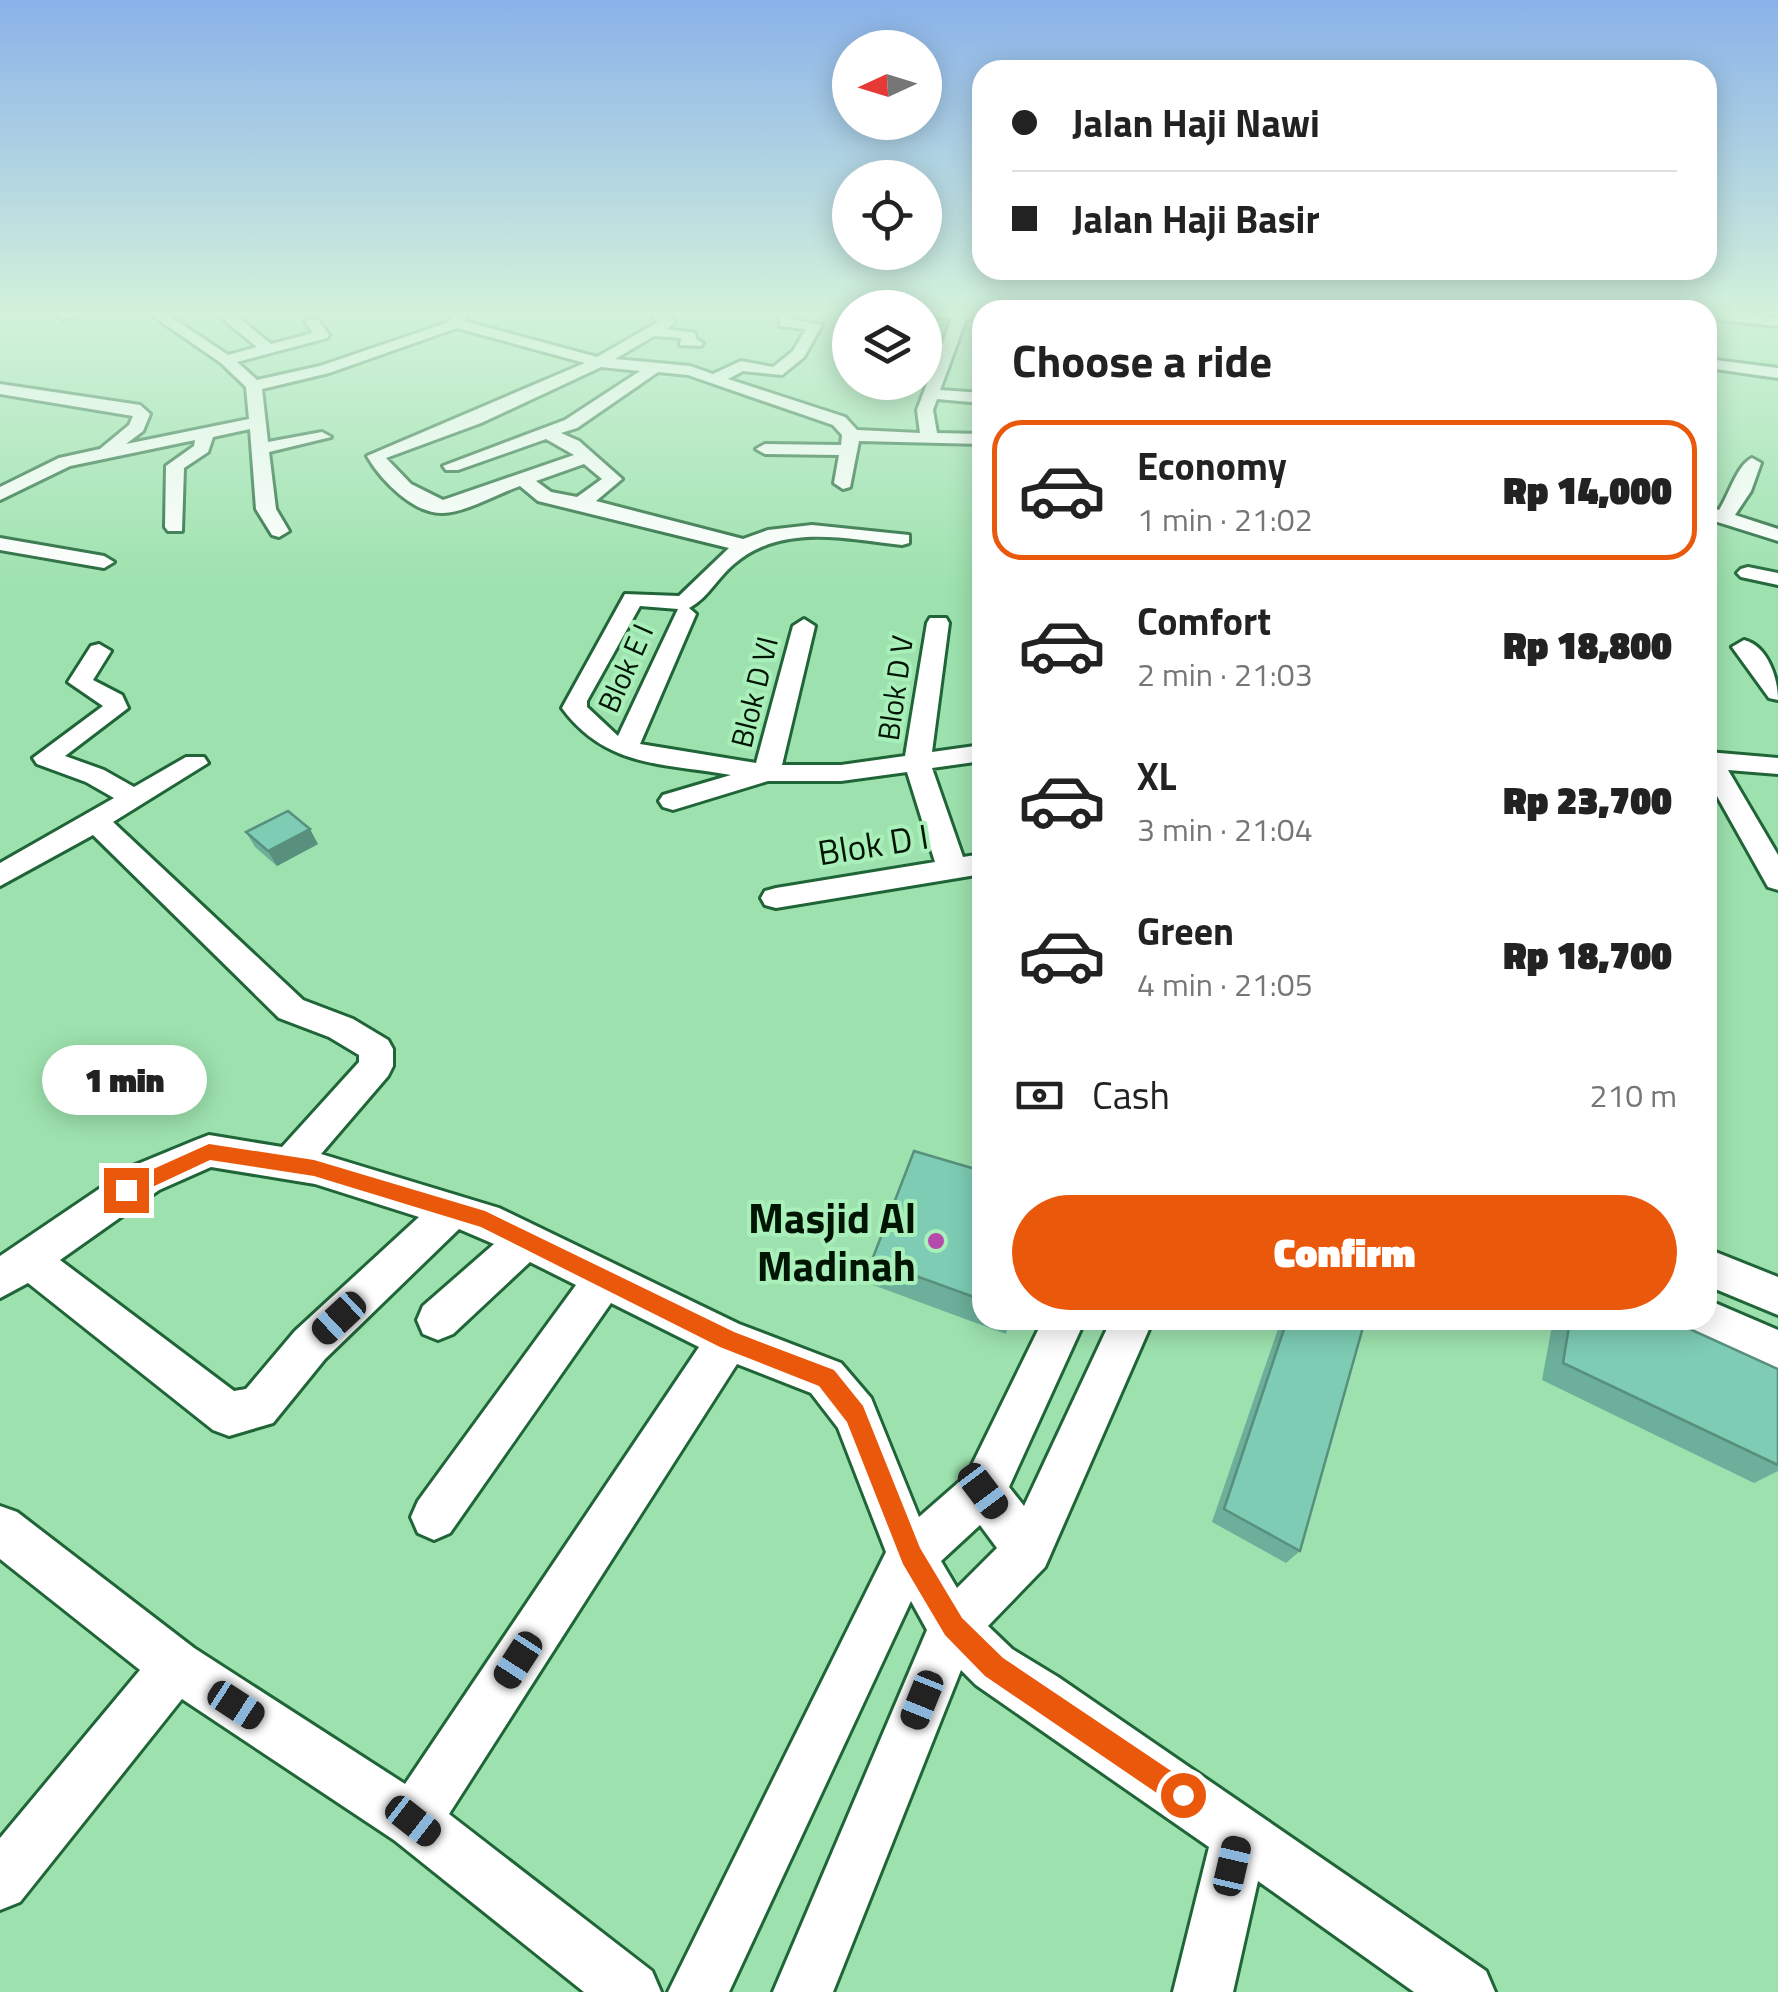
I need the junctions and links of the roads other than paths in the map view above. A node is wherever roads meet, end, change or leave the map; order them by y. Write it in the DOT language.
graph roads {
  1 [pos="106,404"];
  2 [pos="256,404"];
  3 [pos="508,404"];
  4 [pos="600,404"];
  5 [pos="783,404"];
  6 [pos="927,404"];
  7 [pos="259,422"];
  8 [pos="205,433"];
  9 [pos="531,434"];
  10 [pos="930,436"];
  11 [pos="322,437"];
  12 [pos="972,438"];
  13 [pos="849,442"];
  14 [pos="259,449"];
  15 [pos="764,449"];
  16 [pos="105,452"];
  17 [pos="584,458"];
  18 [pos="1752,463"];
  19 [pos="452,466"];
  20 [pos="522,479"];
  21 [pos="843,483"];
  22 [pos="0,494"];
  23 [pos="581,503"];
  24 [pos="1717,514"];
  25 [pos="1717,517"];
  26 [pos="176,527"];
  27 [pos="280,531"];
  28 [pos="1778,534"];
  29 [pos="902,539"];
  30 [pos="0,544"];
  31 [pos="745,546"];
  32 [pos="104,562"];
  33 [pos="1748,572"];
  34 [pos="1778,579"];
  35 [pos="685,614"];
  36 [pos="938,623"];
  37 [pos="804,626"];
  38 [pos="1744,647"];
  39 [pos="99,650"];
  40 [pos="1778,693"];
  41 [pos="625,749"];
  42 [pos="972,755"];
  43 [pos="1717,762"];
  44 [pos="194,763"];
  45 [pos="917,763"];
  46 [pos="1778,766"];
  47 [pos="767,774"];
  48 [pos="1717,775"];
  49 [pos="132,798"];
  50 [pos="674,802"];
  51 [pos="94,820"];
  52 [pos="972,865"];
  53 [pos="952,868"];
  54 [pos="0,876"];
  55 [pos="1778,880"];
  56 [pos="776,898"];
  57 [pos="290,1164"];
  58 [pos="453,1210"];
  59 [pos="526,1239"];
  60 [pos="14,1269"];
  61 [pos="1717,1271"];
  62 [pos="605,1278"];
  63 [pos="1778,1296"];
  64 [pos="438,1320"];
  65 [pos="1717,1324"];
  66 [pos="1059,1330"];
  67 [pos="1127,1330"];
  68 [pos="728,1340"];
  69 [pos="1778,1351"];
  70 [pos="983,1491"];
  71 [pos="434,1517"];
  72 [pos="0,1529"];
  73 [pos="1028,1550"];
  74 [pos="911,1556"];
  75 [pos="954,1626"];
  76 [pos="176,1666"];
  77 [pos="413,1821"];
  78 [pos="1240,1835"];
  79 [pos="0,1882"];
  80 [pos="631,1992"];
  81 [pos="698,1992"];
  82 [pos="803,1992"];
  83 [pos="1203,1992"];
  84 [pos="1465,1992"];
  1 -- 16 [label="street"];
  2 -- 7 [label="street"];
  3 -- 20 [label="street"];
  4 -- 9 [label="street"];
  5 -- 13 [label="street"];
  6 -- 10 [label="street"];
  7 -- 8 [label="street"];
  7 -- 14 [label="street"];
  8 -- 16 [label="street"];
  8 -- 26 [label="street"];
  9 -- 17 [label="street"];
  9 -- 19 [label="street"];
  10 -- 12 [label="street"];
  10 -- 13 [label="street"];
  11 -- 14 [label="street"];
  13 -- 15 [label="street"];
  13 -- 21 [label="street"];
  14 -- 27 [label="street"];
  16 -- 22 [label="street"];
  17 -- 20 [label="street"];
  17 -- 23 [label="street"];
  18 -- 24 [label="street"];
  20 -- 23 [label="street"];
  23 -- 31 [label="street"];
  25 -- 28 [label="street"];
  29 -- 31 [label="street"];
  30 -- 32 [label="street"];
  31 -- 41 [label="street"];
  33 -- 34 [label="street"];
  35 -- 41 [label="street, Blok E I"];
  36 -- 45 [label="street, Blok D V"];
  37 -- 47 [label="street, Blok D VI"];
  38 -- 40 [label="street"];
  39 -- 49 [label="street"];
  41 -- 47 [label="street"];
  42 -- 45 [label="street"];
  43 -- 46 [label="street"];
  44 -- 49 [label="street"];
  45 -- 47 [label="street"];
  45 -- 53 [label="street"];
  47 -- 50 [label="street"];
  48 -- 55 [label="street"];
  49 -- 51 [label="street"];
  51 -- 54 [label="street"];
  51 -- 57 [label="street"];
  52 -- 53 [label="street, Blok D I"];
  53 -- 56 [label="street, Blok D I"];
  57 -- 58 [label="street"];
  57 -- 60 [label="street"];
  58 -- 59 [label="street"];
  58 -- 60 [label="street"];
  59 -- 62 [label="street"];
  59 -- 64 [label="street"];
  61 -- 63 [label="street"];
  62 -- 68 [label="street"];
  62 -- 71 [label="street"];
  65 -- 69 [label="street"];
  66 -- 70 [label="street"];
  67 -- 73 [label="street"];
  68 -- 74 [label="street"];
  68 -- 77 [label="street"];
  70 -- 73 [label="street"];
  70 -- 74 [label="street"];
  72 -- 76 [label="street"];
  73 -- 75 [label="street"];
  74 -- 75 [label="street"];
  74 -- 81 [label="street"];
  75 -- 78 [label="street"];
  75 -- 82 [label="street"];
  76 -- 77 [label="street"];
  76 -- 79 [label="street"];
  77 -- 80 [label="street"];
  78 -- 83 [label="street"];
  78 -- 84 [label="street"];
}
